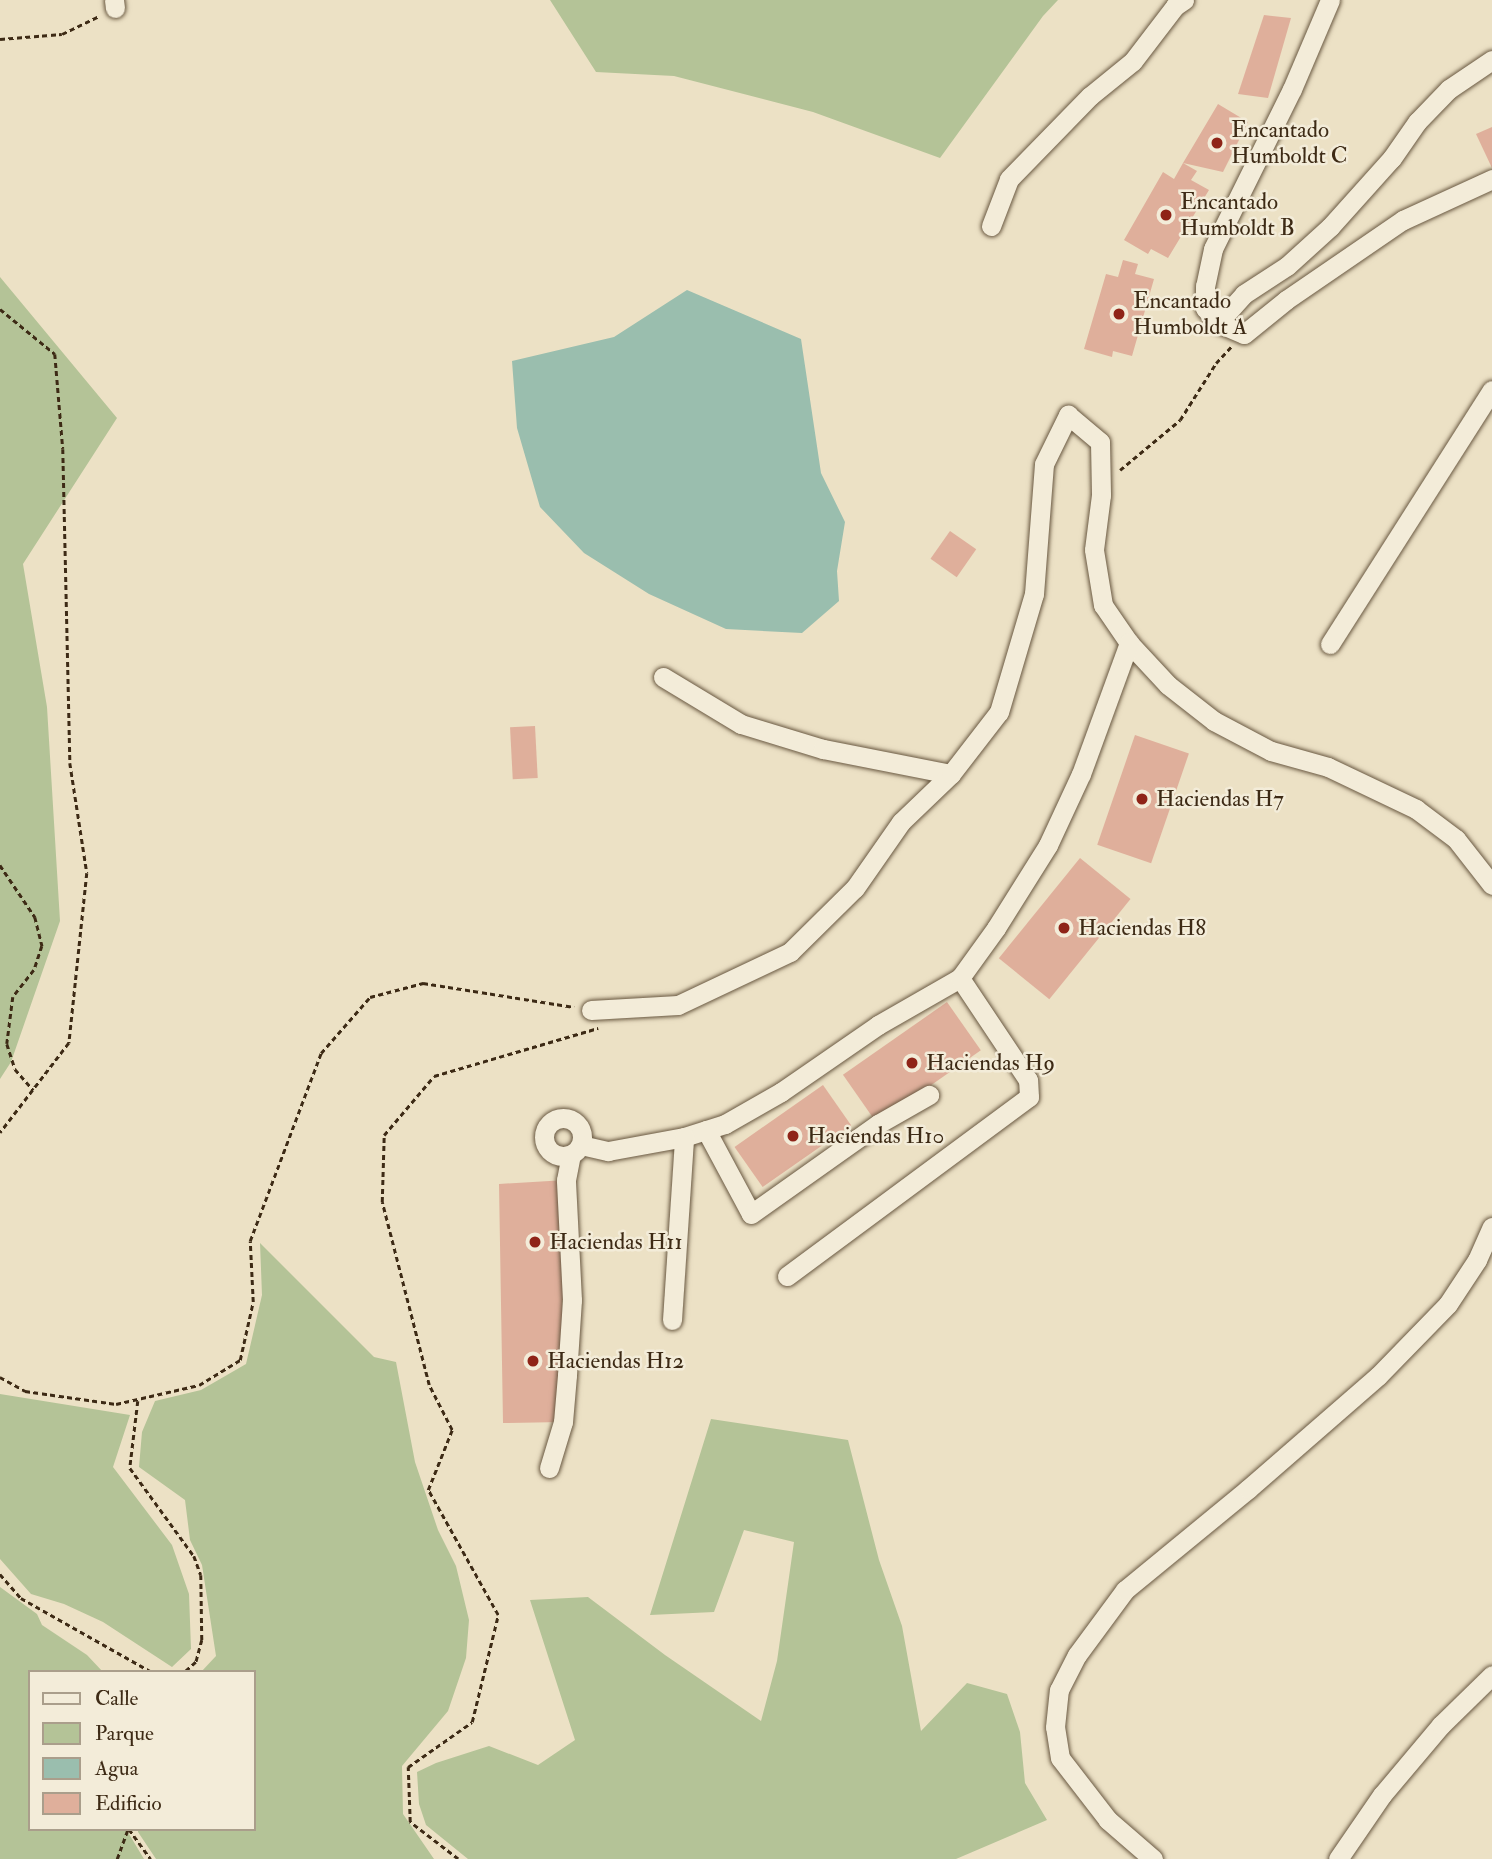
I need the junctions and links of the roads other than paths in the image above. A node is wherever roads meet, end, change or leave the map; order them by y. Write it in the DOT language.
graph roads {
  1 [pos="1184,0"];
  2 [pos="1330,0"];
  3 [pos="1492,60"];
  4 [pos="1492,179"];
  5 [pos="991,226"];
  6 [pos="1218,323"];
  7 [pos="1492,390"];
  8 [pos="1129,643"];
  9 [pos="1330,644"];
  10 [pos="663,677"];
  11 [pos="951,774"];
  12 [pos="1492,885"];
  13 [pos="960,978"];
  14 [pos="591,1010"];
  15 [pos="929,1095"];
  16 [pos="706,1130"];
  17 [pos="684,1138"];
  18 [pos="1492,1227"];
  19 [pos="787,1276"];
  20 [pos="672,1320"];
  21 [pos="550,1468"];
  22 [pos="1492,1675"];
  23 [pos="1153,1859"];
  24 [pos="1338,1859"];
  1 -- 5 [label="street"];
  2 -- 6 [label="street"];
  3 -- 6 [label="street"];
  4 -- 6 [label="street"];
  7 -- 9 [label="street"];
  8 -- 11 [label="street"];
  8 -- 12 [label="street"];
  8 -- 13 [label="street"];
  10 -- 11 [label="street"];
  11 -- 14 [label="street"];
  13 -- 16 [label="street"];
  13 -- 19 [label="street"];
  15 -- 16 [label="street"];
  16 -- 17 [label="street"];
  17 -- 20 [label="street"];
  17 -- 21 [label="street"];
  18 -- 23 [label="street"];
  22 -- 24 [label="street"];
}
